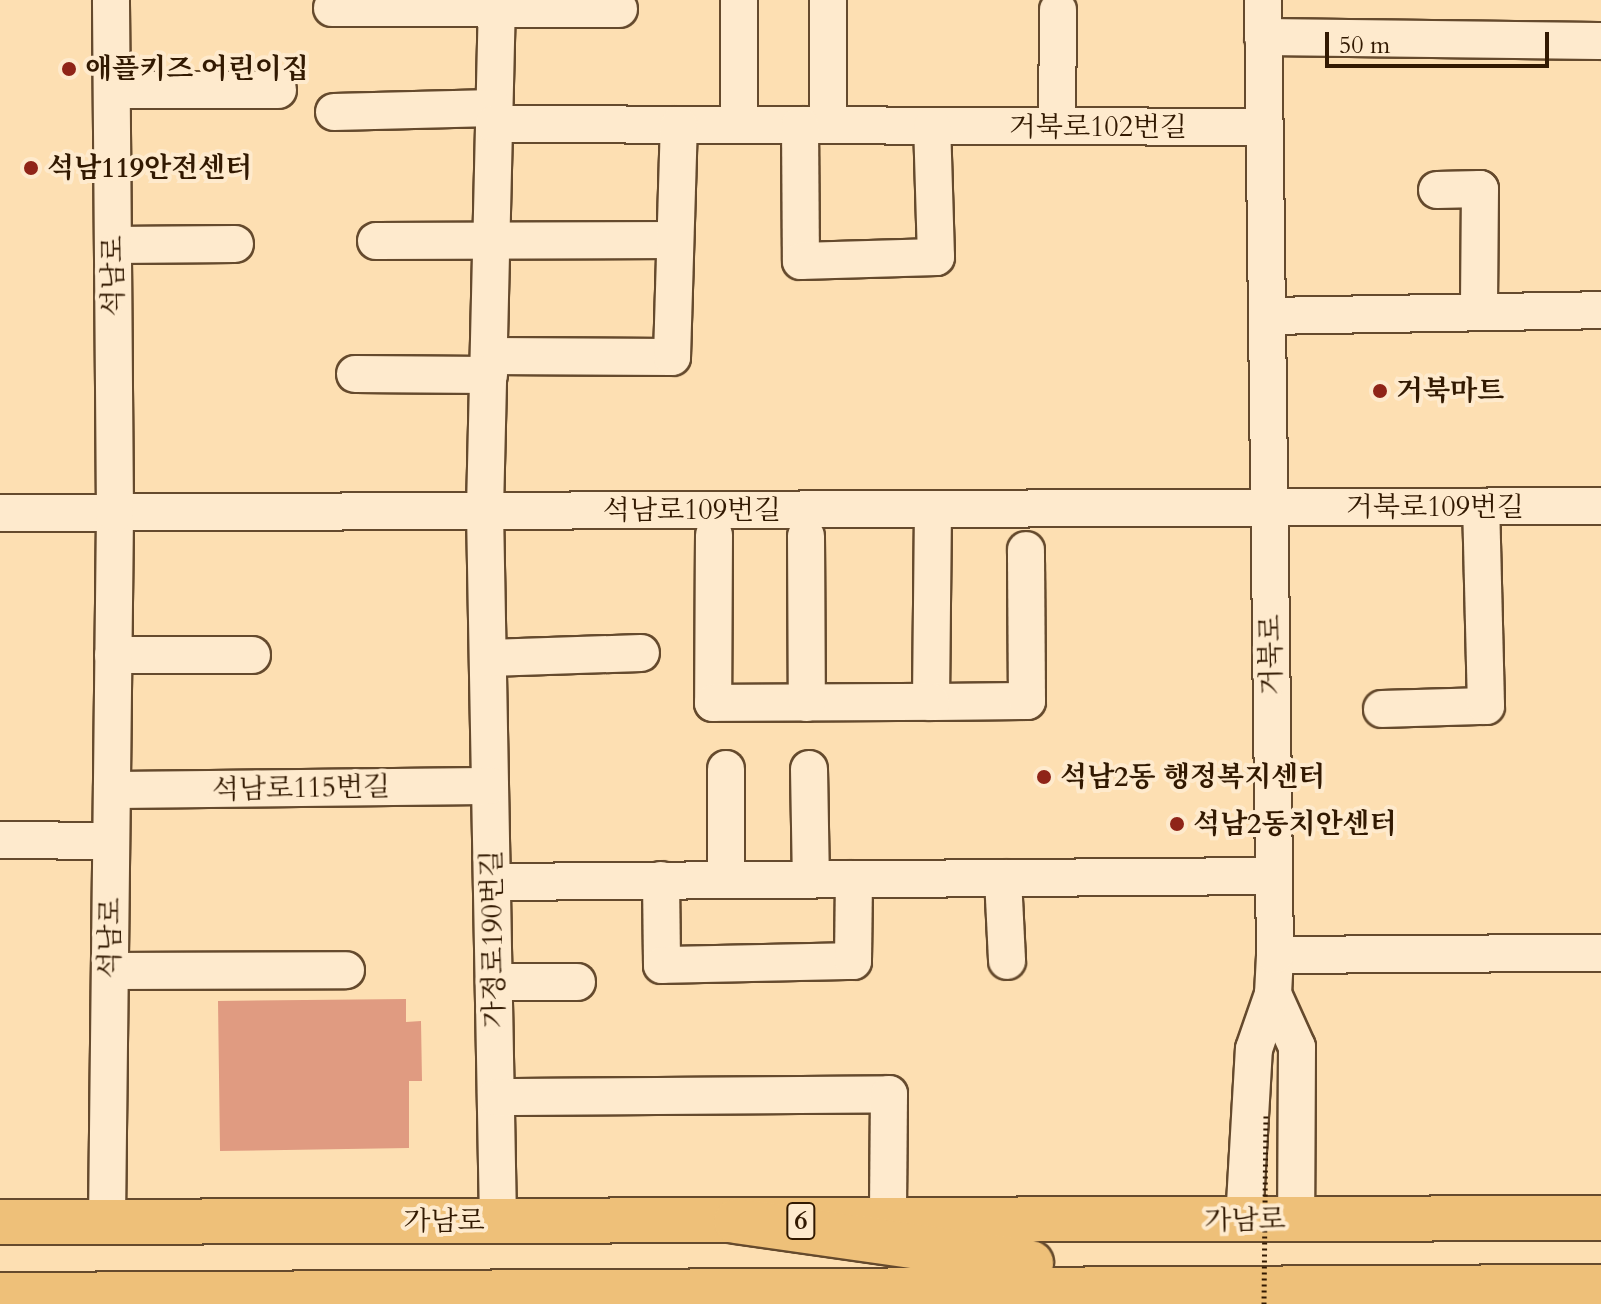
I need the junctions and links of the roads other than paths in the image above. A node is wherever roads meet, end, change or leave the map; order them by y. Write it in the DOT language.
graph roads {
  1 [pos="111,0"];
  2 [pos="739,0"];
  3 [pos="828,0"];
  4 [pos="1263,0"];
  5 [pos="497,4"];
  6 [pos="332,8"];
  7 [pos="619,9"];
  8 [pos="1058,10"];
  9 [pos="1263,37"];
  10 [pos="1601,41"];
  11 [pos="112,90"];
  12 [pos="278,90"];
  13 [pos="334,112"];
  14 [pos="494,116"];
  15 [pos="679,125"];
  16 [pos="739,125"];
  17 [pos="814,125"];
  18 [pos="932,126"];
  19 [pos="1057,126"];
  20 [pos="1264,127"];
  21 [pos="1437,190"];
  22 [pos="675,240"];
  23 [pos="376,241"];
  24 [pos="492,241"];
  25 [pos="235,244"];
  26 [pos="113,245"];
  27 [pos="1601,310"];
  28 [pos="1479,312"];
  29 [pos="1267,316"];
  30 [pos="489,365"];
  31 [pos="355,374"];
  32 [pos="1601,506"];
  33 [pos="1270,507"];
  34 [pos="1481,507"];
  35 [pos="933,509"];
  36 [pos="485,511"];
  37 [pos="0,513"];
  38 [pos="115,513"];
  39 [pos="714,535"];
  40 [pos="806,536"];
  41 [pos="1026,550"];
  42 [pos="641,653"];
  43 [pos="113,655"];
  44 [pos="252,655"];
  45 [pos="489,658"];
  46 [pos="931,702"];
  47 [pos="807,703"];
  48 [pos="1382,709"];
  49 [pos="726,769"];
  50 [pos="809,769"];
  51 [pos="490,786"];
  52 [pos="112,790"];
  53 [pos="0,840"];
  54 [pos="111,841"];
  55 [pos="1274,876"];
  56 [pos="1003,878"];
  57 [pos="811,879"];
  58 [pos="854,879"];
  59 [pos="661,880"];
  60 [pos="726,880"];
  61 [pos="492,882"];
  62 [pos="1601,953"];
  63 [pos="1275,955"];
  64 [pos="1007,961"];
  65 [pos="346,970"];
  66 [pos="110,971"];
  67 [pos="494,982"];
  68 [pos="577,982"];
  69 [pos="1273,994"];
  70 [pos="496,1097"];
  71 [pos="1601,1218"];
  72 [pos="107,1220"];
  73 [pos="1296,1220"];
  74 [pos="498,1221"];
  75 [pos="736,1221"];
  76 [pos="888,1221"];
  77 [pos="1244,1221"];
  78 [pos="0,1222"];
  79 [pos="1601,1287"];
  80 [pos="1248,1294"];
  81 [pos="0,1295"];
  1 -- 11 [label="street, 석남로"];
  2 -- 16 [label="street"];
  3 -- 17 [label="street"];
  4 -- 9 [label="street, 거북로"];
  5 -- 6 [label="street"];
  5 -- 7 [label="street"];
  5 -- 14 [label="street, 가정로190번길"];
  8 -- 19 [label="street"];
  9 -- 10 [label="street"];
  9 -- 20 [label="street, 거북로"];
  11 -- 12 [label="street"];
  11 -- 26 [label="street, 석남로"];
  13 -- 14 [label="street"];
  14 -- 15 [label="street, 거북로102번길"];
  14 -- 24 [label="street, 가정로190번길"];
  15 -- 16 [label="street, 거북로102번길"];
  15 -- 22 [label="street"];
  16 -- 17 [label="street, 거북로102번길"];
  17 -- 18 [label="street, 거북로102번길"];
  17 -- 18 [label="street"];
  18 -- 19 [label="street, 거북로102번길"];
  19 -- 20 [label="street, 거북로102번길"];
  20 -- 29 [label="street, 거북로"];
  21 -- 28 [label="street"];
  22 -- 24 [label="street"];
  22 -- 30 [label="street"];
  23 -- 24 [label="street"];
  24 -- 30 [label="street, 가정로190번길"];
  25 -- 26 [label="street"];
  26 -- 38 [label="street, 석남로"];
  27 -- 28 [label="street"];
  28 -- 29 [label="street"];
  29 -- 33 [label="street, 거북로"];
  30 -- 31 [label="street"];
  30 -- 36 [label="street, 가정로190번길"];
  32 -- 34 [label="street, 거북로109번길"];
  33 -- 34 [label="street, 거북로109번길"];
  33 -- 35 [label="street, 석남로109번길"];
  33 -- 55 [label="street, 거북로"];
  34 -- 48 [label="street"];
  35 -- 36 [label="street, 석남로109번길"];
  35 -- 46 [label="street"];
  36 -- 38 [label="street, 석남로109번길"];
  36 -- 45 [label="street, 가정로190번길"];
  37 -- 38 [label="street, 석남로109번길"];
  38 -- 43 [label="street, 석남로"];
  39 -- 47 [label="street"];
  40 -- 47 [label="street"];
  41 -- 46 [label="street"];
  42 -- 45 [label="street"];
  43 -- 44 [label="street"];
  43 -- 52 [label="street, 석남로"];
  45 -- 51 [label="street, 가정로190번길"];
  46 -- 47 [label="street"];
  49 -- 60 [label="street"];
  50 -- 57 [label="street"];
  51 -- 52 [label="street, 석남로115번길"];
  51 -- 61 [label="street, 가정로190번길"];
  52 -- 54 [label="street, 석남로"];
  53 -- 54 [label="street"];
  54 -- 66 [label="street, 석남로"];
  55 -- 56 [label="street"];
  55 -- 63 [label="street, 거북로"];
  56 -- 58 [label="street"];
  56 -- 64 [label="street"];
  57 -- 58 [label="street"];
  57 -- 60 [label="street"];
  58 -- 59 [label="street"];
  59 -- 60 [label="street"];
  59 -- 61 [label="street"];
  61 -- 67 [label="street, 가정로190번길"];
  62 -- 63 [label="street"];
  63 -- 69 [label="street, 거북로"];
  65 -- 66 [label="street"];
  66 -- 72 [label="street, 석남로"];
  67 -- 68 [label="street"];
  67 -- 70 [label="street, 가정로190번길"];
  69 -- 73 [label="street"];
  69 -- 77 [label="street"];
  70 -- 74 [label="street, 가정로190번길"];
  70 -- 76 [label="street"];
  71 -- 73 [label="main road, 가남로 / 6"];
  72 -- 74 [label="main road, 가남로 / 6"];
  72 -- 78 [label="main road, 가남로 / 6"];
  73 -- 77 [label="main road, 가남로 / 6"];
  74 -- 75 [label="main road, 가남로 / 6"];
  75 -- 76 [label="main road, 가남로 / 6"];
  75 -- 80 [label="main road"];
  76 -- 77 [label="main road, 가남로 / 6"];
  79 -- 80 [label="main road"];
  80 -- 81 [label="main road"];
}
